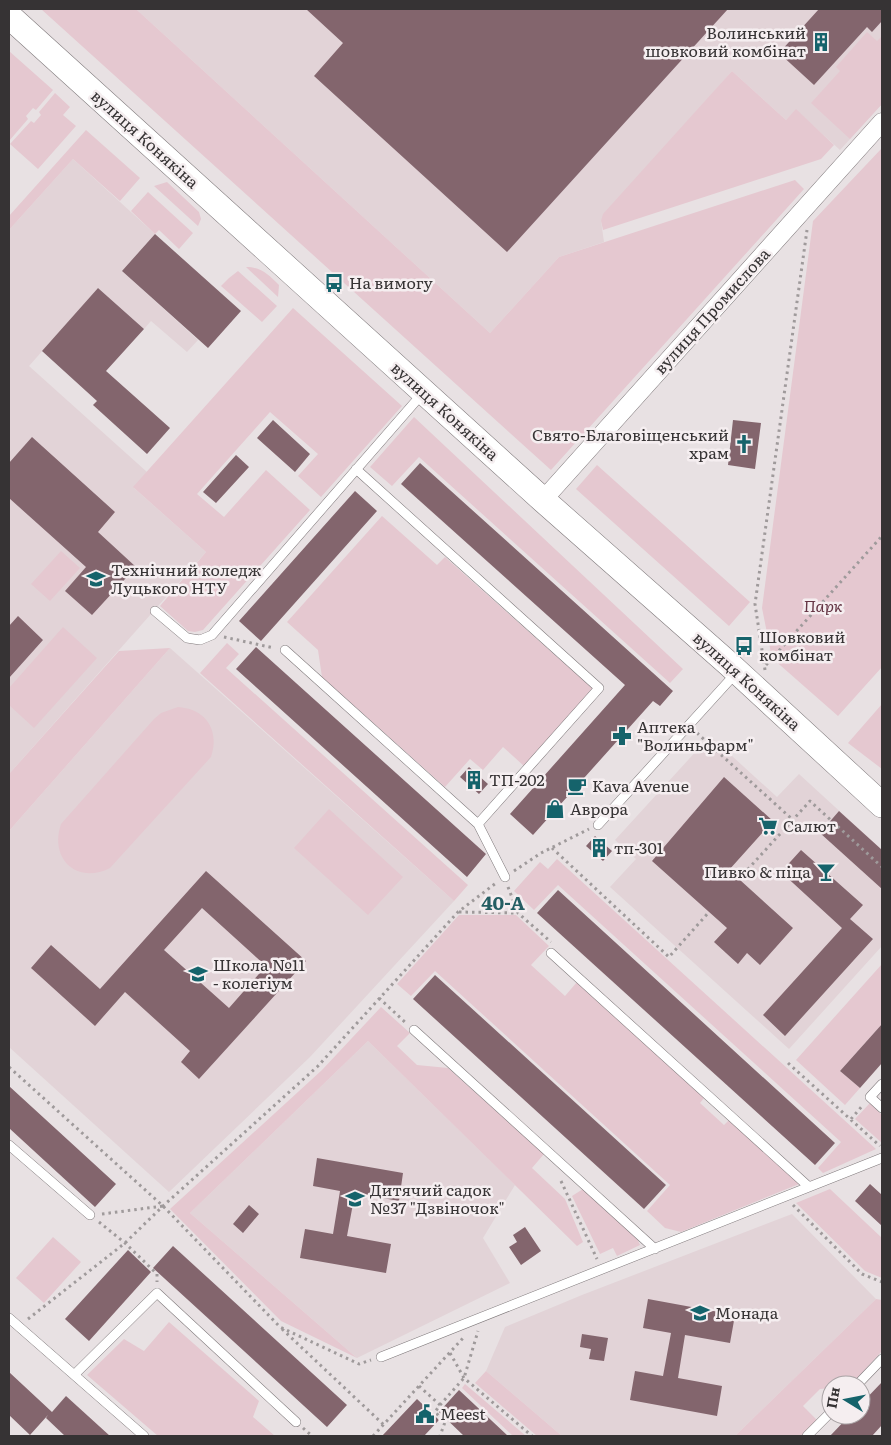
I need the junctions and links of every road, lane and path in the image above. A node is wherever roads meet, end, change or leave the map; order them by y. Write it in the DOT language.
graph roads {
  1 [pos="9,16"];
  2 [pos="882,122"];
  3 [pos="807,230"];
  4 [pos="424,392"];
  5 [pos="356,469"];
  6 [pos="543,500"];
  7 [pos="882,536"];
  8 [pos="155,612"];
  9 [pos="212,635"];
  10 [pos="285,650"];
  11 [pos="765,666"];
  12 [pos="737,672"];
  13 [pos="766,674"];
  14 [pos="689,725"];
  15 [pos="882,805"];
  16 [pos="792,820"];
  17 [pos="478,824"];
  18 [pos="598,825"];
  19 [pos="552,848"];
  20 [pos="882,867"];
  21 [pos="504,877"];
  22 [pos="739,879"];
  23 [pos="458,912"];
  24 [pos="518,912"];
  25 [pos="709,912"];
  26 [pos="551,953"];
  27 [pos="379,998"];
  28 [pos="414,1030"];
  29 [pos="788,1063"];
  30 [pos="9,1068"];
  31 [pos="882,1084"];
  32 [pos="870,1097"];
  33 [pos="882,1108"];
  34 [pos="851,1119"];
  35 [pos="9,1145"];
  36 [pos="882,1148"];
  37 [pos="882,1158"];
  38 [pos="560,1178"];
  39 [pos="809,1187"];
  40 [pos="786,1197"];
  41 [pos="163,1206"];
  42 [pos="90,1215"];
  43 [pos="125,1243"];
  44 [pos="655,1248"];
  45 [pos="601,1269"];
  46 [pos="882,1282"];
  47 [pos="157,1293"];
  48 [pos="483,1316"];
  49 [pos="9,1318"];
  50 [pos="19,1326"];
  51 [pos="280,1327"];
  52 [pos="450,1353"];
  53 [pos="381,1357"];
  54 [pos="882,1359"];
  55 [pos="74,1375"];
  56 [pos="867,1375"];
  57 [pos="464,1378"];
  58 [pos="419,1386"];
  59 [pos="440,1405"];
  60 [pos="296,1422"];
  61 [pos="821,1422"];
  62 [pos="384,1424"];
  63 [pos="144,1436"];
  64 [pos="373,1436"];
  65 [pos="440,1436"];
  66 [pos="532,1436"];
  67 [pos="807,1436"];
  1 -- 4 [label="street, вулиця Конякіна"];
  2 -- 6 [label="street, вулиця Промислова"];
  3 -- 11 [label="path"];
  4 -- 5 [label="lane"];
  4 -- 6 [label="street, вулиця Конякіна"];
  5 -- 9 [label="lane"];
  5 -- 17 [label="lane"];
  6 -- 12 [label="street, вулиця Конякіна"];
  7 -- 11 [label="path"];
  8 -- 9 [label="lane"];
  9 -- 10 [label="path"];
  10 -- 17 [label="lane"];
  11 -- 13 [label="path"];
  12 -- 14 [label="lane"];
  12 -- 15 [label="street, вулиця Конякіна"];
  14 -- 16 [label="path"];
  14 -- 18 [label="lane"];
  16 -- 20 [label="path"];
  16 -- 22 [label="path"];
  17 -- 21 [label="lane"];
  18 -- 19 [label="path"];
  19 -- 21 [label="path"];
  19 -- 25 [label="path"];
  21 -- 23 [label="path"];
  21 -- 24 [label="path"];
  23 -- 24 [label="path"];
  23 -- 27 [label="path"];
  24 -- 26 [label="path"];
  26 -- 39 [label="lane"];
  27 -- 28 [label="path"];
  27 -- 41 [label="path"];
  28 -- 44 [label="lane"];
  29 -- 34 [label="path"];
  30 -- 41 [label="path"];
  31 -- 32 [label="lane"];
  32 -- 33 [label="lane"];
  32 -- 34 [label="path"];
  34 -- 36 [label="path"];
  35 -- 42 [label="lane"];
  37 -- 39 [label="lane"];
  38 -- 45 [label="path"];
  39 -- 40 [label="lane"];
  40 -- 44 [label="lane"];
  40 -- 46 [label="path"];
  41 -- 42 [label="path"];
  41 -- 43 [label="path"];
  41 -- 51 [label="path"];
  42 -- 43 [label="path"];
  43 -- 47 [label="path"];
  43 -- 50 [label="path"];
  44 -- 45 [label="lane"];
  45 -- 48 [label="lane"];
  47 -- 55 [label="lane"];
  47 -- 60 [label="lane"];
  48 -- 52 [label="path"];
  48 -- 53 [label="lane"];
  48 -- 57 [label="path"];
  49 -- 50 [label="lane"];
  50 -- 55 [label="lane"];
  51 -- 53 [label="path"];
  51 -- 62 [label="path"];
  52 -- 57 [label="path"];
  52 -- 58 [label="path"];
  54 -- 56 [label="lane"];
  55 -- 63 [label="lane"];
  57 -- 59 [label="path"];
  57 -- 66 [label="path"];
  58 -- 59 [label="path"];
  58 -- 62 [label="path"];
  59 -- 65 [label="path"];
  61 -- 67 [label="lane"];
  62 -- 64 [label="path"];
}
